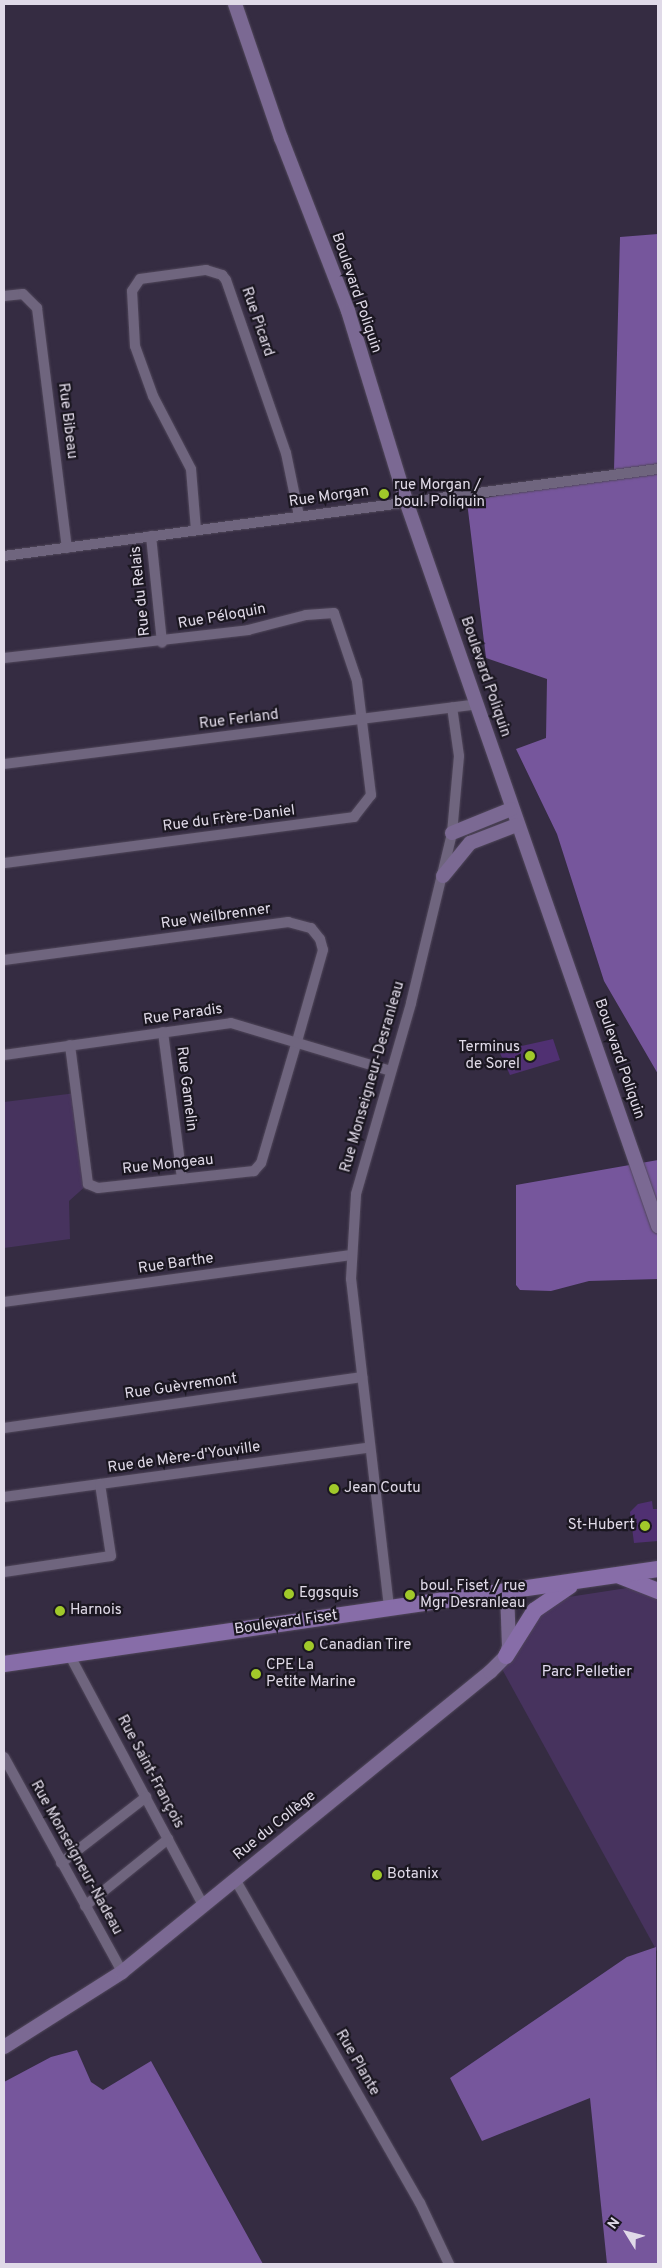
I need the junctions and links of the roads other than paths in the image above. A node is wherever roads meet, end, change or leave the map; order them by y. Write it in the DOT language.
graph roads {
  1 [pos="235,4"];
  2 [pos="4,296"];
  3 [pos="658,468"];
  4 [pos="406,502"];
  5 [pos="299,516"];
  6 [pos="196,530"];
  7 [pos="151,536"];
  8 [pos="67,548"];
  9 [pos="4,556"];
  10 [pos="162,642"];
  11 [pos="4,658"];
  12 [pos="478,704"];
  13 [pos="452,707"];
  14 [pos="363,719"];
  15 [pos="4,764"];
  16 [pos="511,809"];
  17 [pos="517,825"];
  18 [pos="452,833"];
  19 [pos="480,836"];
  20 [pos="4,863"];
  21 [pos="443,876"];
  22 [pos="4,960"];
  23 [pos="163,1032"];
  24 [pos="297,1041"];
  25 [pos="70,1046"];
  26 [pos="4,1055"];
  27 [pos="391,1071"];
  28 [pos="182,1178"];
  29 [pos="658,1226"];
  30 [pos="352,1255"];
  31 [pos="4,1302"];
  32 [pos="362,1376"];
  33 [pos="4,1428"];
  34 [pos="368,1448"];
  35 [pos="100,1484"];
  36 [pos="4,1497"];
  37 [pos="658,1570"];
  38 [pos="4,1572"];
  39 [pos="618,1575"];
  40 [pos="579,1581"];
  41 [pos="658,1591"];
  42 [pos="507,1592"];
  43 [pos="389,1607"];
  44 [pos="69,1654"];
  45 [pos="506,1656"];
  46 [pos="4,1664"];
  47 [pos="4,1757"];
  48 [pos="146,1797"];
  49 [pos="168,1839"];
  50 [pos="61,1863"];
  51 [pos="235,1879"];
  52 [pos="204,1905"];
  53 [pos="85,1906"];
  54 [pos="122,1972"];
  55 [pos="4,2047"];
  56 [pos="449,2264"];
  1 -- 4 [label="street, Boulevard Poliquin"];
  2 -- 8 [label="street, Rue Bibeau"];
  3 -- 4 [label="street, Rue Morgan"];
  4 -- 5 [label="street, Rue Morgan"];
  4 -- 12 [label="street, Boulevard Poliquin"];
  5 -- 6 [label="street, Rue Morgan"];
  5 -- 6 [label="street, Rue Picard"];
  6 -- 7 [label="street, Rue Morgan"];
  7 -- 8 [label="street, Rue Morgan"];
  7 -- 10 [label="street, Rue du Relais"];
  8 -- 9 [label="street, Rue Morgan"];
  10 -- 11 [label="street, Rue Péloquin"];
  10 -- 14 [label="street, Rue Péloquin"];
  12 -- 13 [label="street, Rue Ferland"];
  12 -- 16 [label="street, Boulevard Poliquin"];
  13 -- 14 [label="street, Rue Ferland"];
  13 -- 18 [label="street, Rue Monseigneur-Desranleau"];
  14 -- 15 [label="street, Rue Ferland"];
  14 -- 20 [label="street, Rue du Frère-Daniel"];
  16 -- 17 [label="street, Boulevard Poliquin"];
  16 -- 18 [label="street"];
  17 -- 19 [label="street"];
  17 -- 29 [label="street, Boulevard Poliquin"];
  18 -- 19 [label="street"];
  18 -- 21 [label="street, Rue Monseigneur-Desranleau"];
  19 -- 21 [label="street"];
  21 -- 27 [label="street, Rue Monseigneur-Desranleau"];
  22 -- 24 [label="street, Rue Weilbrenner"];
  23 -- 24 [label="street, Rue Paradis"];
  23 -- 25 [label="street, Rue Paradis"];
  23 -- 28 [label="street, Rue Gamelin"];
  24 -- 27 [label="street, Rue Paradis"];
  24 -- 28 [label="street, Rue Mongeau"];
  25 -- 26 [label="street, Rue Paradis"];
  25 -- 28 [label="street, Rue Mongeau"];
  27 -- 30 [label="street, Rue Monseigneur-Desranleau"];
  30 -- 31 [label="street, Rue Barthe"];
  30 -- 32 [label="street, Rue Monseigneur-Desranleau"];
  32 -- 33 [label="street, Rue Guèvremont"];
  32 -- 34 [label="street, Rue Monseigneur-Desranleau"];
  34 -- 35 [label="street, Rue de Mère-d'Youville"];
  34 -- 43 [label="street, Rue Monseigneur-Desranleau"];
  35 -- 36 [label="street, Rue de Mère-d'Youville"];
  35 -- 38 [label="street"];
  37 -- 39 [label="main road, Boulevard Fiset"];
  39 -- 40 [label="main road, Boulevard Fiset"];
  39 -- 41 [label="main road"];
  40 -- 42 [label="main road, Boulevard Fiset"];
  40 -- 45 [label="main road"];
  42 -- 43 [label="main road, Boulevard Fiset"];
  42 -- 45 [label="street"];
  43 -- 44 [label="main road, Boulevard Fiset"];
  44 -- 46 [label="main road, Boulevard Fiset"];
  44 -- 48 [label="street, Rue Saint-François"];
  45 -- 51 [label="street, Rue du Collège"];
  47 -- 50 [label="street, Rue Monseigneur-Nadeau"];
  48 -- 49 [label="street, Rue Saint-François"];
  48 -- 50 [label="street"];
  49 -- 52 [label="street, Rue Saint-François"];
  49 -- 53 [label="street"];
  50 -- 53 [label="street, Rue Monseigneur-Nadeau"];
  51 -- 52 [label="street, Rue du Collège"];
  51 -- 56 [label="street, Rue Plante"];
  52 -- 54 [label="street, Rue du Collège"];
  53 -- 54 [label="street, Rue Monseigneur-Nadeau"];
  54 -- 55 [label="street, Rue du Collège"];
}
